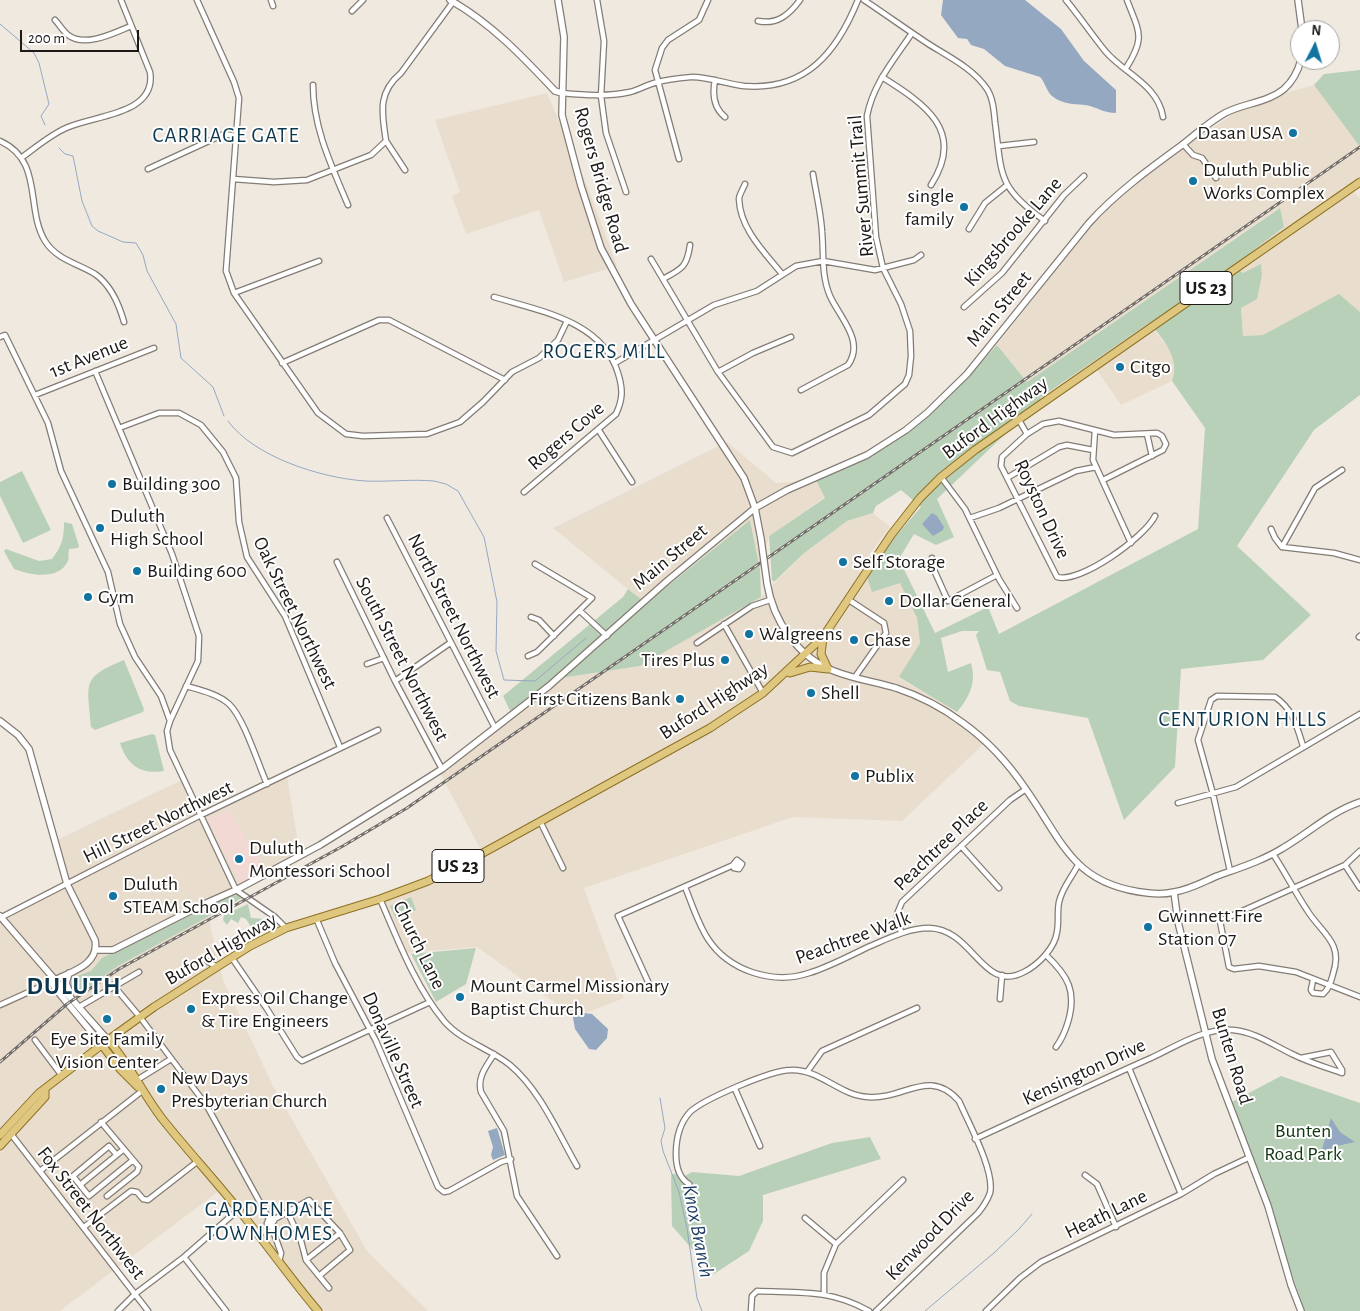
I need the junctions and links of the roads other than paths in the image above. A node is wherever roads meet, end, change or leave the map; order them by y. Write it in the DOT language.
graph roads {
  1 [pos="121,0"];
  2 [pos="197,0"];
  3 [pos="271,0"];
  4 [pos="363,0"];
  5 [pos="558,0"];
  6 [pos="597,0"];
  7 [pos="708,0"];
  8 [pos="800,0"];
  9 [pos="858,0"];
  10 [pos="864,0"];
  11 [pos="1066,0"];
  12 [pos="1127,0"];
  13 [pos="1298,0"];
  14 [pos="452,1"];
  15 [pos="272,6"];
  16 [pos="352,11"];
  17 [pos="55,20"];
  18 [pos="1301,20"];
  19 [pos="758,21"];
  20 [pos="131,26"];
  21 [pos="912,33"];
  22 [pos="1126,68"];
  23 [pos="1297,70"];
  24 [pos="882,77"];
  25 [pos="715,80"];
  26 [pos="657,82"];
  27 [pos="313,85"];
  28 [pos="562,93"];
  29 [pos="601,96"];
  30 [pos="725,117"];
  31 [pos="1163,117"];
  32 [pos="236,136"];
  33 [pos="0,141"];
  34 [pos="386,141"];
  35 [pos="1034,142"];
  36 [pos="1183,144"];
  37 [pos="998,146"];
  38 [pos="21,158"];
  39 [pos="678,159"];
  40 [pos="148,169"];
  41 [pos="333,169"];
  42 [pos="405,170"];
  43 [pos="813,174"];
  44 [pos="1084,176"];
  45 [pos="1216,178"];
  46 [pos="233,179"];
  47 [pos="1360,182"];
  48 [pos="745,184"];
  49 [pos="932,185"];
  50 [pos="1006,186"];
  51 [pos="626,192"];
  52 [pos="348,205"];
  53 [pos="1045,221"];
  54 [pos="969,229"];
  55 [pos="690,245"];
  56 [pos="921,256"];
  57 [pos="651,258"];
  58 [pos="319,261"];
  59 [pos="823,261"];
  60 [pos="883,268"];
  61 [pos="782,274"];
  62 [pos="663,279"];
  63 [pos="234,293"];
  64 [pos="494,297"];
  65 [pos="964,307"];
  66 [pos="686,320"];
  67 [pos="567,321"];
  68 [pos="124,322"];
  69 [pos="2,336"];
  70 [pos="792,337"];
  71 [pos="654,339"];
  72 [pos="154,348"];
  73 [pos="282,363"];
  74 [pos="615,363"];
  75 [pos="95,370"];
  76 [pos="718,372"];
  77 [pos="505,380"];
  78 [pos="801,390"];
  79 [pos="34,395"];
  80 [pos="1019,420"];
  81 [pos="119,428"];
  82 [pos="598,429"];
  83 [pos="1095,430"];
  84 [pos="1027,434"];
  85 [pos="1147,434"];
  86 [pos="1093,450"];
  87 [pos="1152,456"];
  88 [pos="1096,467"];
  89 [pos="1342,470"];
  90 [pos="941,477"];
  91 [pos="1007,478"];
  92 [pos="1103,480"];
  93 [pos="632,482"];
  94 [pos="524,492"];
  95 [pos="1017,499"];
  96 [pos="755,508"];
  97 [pos="1155,516"];
  98 [pos="387,518"];
  99 [pos="970,518"];
  100 [pos="1271,529"];
  101 [pos="1132,543"];
  102 [pos="1282,547"];
  103 [pos="932,558"];
  104 [pos="1360,559"];
  105 [pos="337,562"];
  106 [pos="534,564"];
  107 [pos="997,575"];
  108 [pos="770,600"];
  109 [pos="848,600"];
  110 [pos="1018,608"];
  111 [pos="580,611"];
  112 [pos="530,617"];
  113 [pos="724,624"];
  114 [pos="554,636"];
  115 [pos="607,636"];
  116 [pos="823,637"];
  117 [pos="450,643"];
  118 [pos="697,643"];
  119 [pos="806,655"];
  120 [pos="528,656"];
  121 [pos="384,658"];
  122 [pos="367,664"];
  123 [pos="828,669"];
  124 [pos="785,675"];
  125 [pos="855,677"];
  126 [pos="395,681"];
  127 [pos="186,686"];
  128 [pos="763,693"];
  129 [pos="1360,714"];
  130 [pos="0,721"];
  131 [pos="170,721"];
  132 [pos="495,728"];
  133 [pos="378,730"];
  134 [pos="1303,746"];
  135 [pos="340,747"];
  136 [pos="442,768"];
  137 [pos="267,784"];
  138 [pos="1026,789"];
  139 [pos="1213,794"];
  140 [pos="1360,802"];
  141 [pos="1178,803"];
  142 [pos="199,816"];
  143 [pos="540,821"];
  144 [pos="961,846"];
  145 [pos="1360,851"];
  146 [pos="1273,854"];
  147 [pos="738,863"];
  148 [pos="1078,865"];
  149 [pos="1346,865"];
  150 [pos="563,868"];
  151 [pos="1230,871"];
  152 [pos="67,884"];
  153 [pos="685,887"];
  154 [pos="999,888"];
  155 [pos="1294,888"];
  156 [pos="1360,888"];
  157 [pos="236,890"];
  158 [pos="1174,892"];
  159 [pos="380,899"];
  160 [pos="0,917"];
  161 [pos="316,918"];
  162 [pos="286,928"];
  163 [pos="901,933"];
  164 [pos="95,950"];
  165 [pos="1046,955"];
  166 [pos="232,958"];
  167 [pos="207,961"];
  168 [pos="218,967"];
  169 [pos="70,972"];
  170 [pos="139,972"];
  171 [pos="1002,976"];
  172 [pos="1313,980"];
  173 [pos="53,981"];
  174 [pos="113,985"];
  175 [pos="650,986"];
  176 [pos="1329,987"];
  177 [pos="1360,997"];
  178 [pos="1000,999"];
  179 [pos="73,1000"];
  180 [pos="430,1002"];
  181 [pos="0,1005"];
  182 [pos="80,1006"];
  183 [pos="917,1008"];
  184 [pos="140,1016"];
  185 [pos="370,1030"];
  186 [pos="1206,1034"];
  187 [pos="35,1040"];
  188 [pos="104,1043"];
  189 [pos="1056,1047"];
  190 [pos="494,1054"];
  191 [pos="1301,1058"];
  192 [pos="171,1059"];
  193 [pos="1129,1068"];
  194 [pos="807,1072"];
  195 [pos="62,1076"];
  196 [pos="137,1080"];
  197 [pos="735,1089"];
  198 [pos="45,1090"];
  199 [pos="141,1090"];
  200 [pos="30,1103"];
  201 [pos="101,1122"];
  202 [pos="7,1127"];
  203 [pos="0,1134"];
  204 [pos="11,1134"];
  205 [pos="975,1139"];
  206 [pos="0,1140"];
  207 [pos="0,1146"];
  208 [pos="760,1146"];
  209 [pos="124,1148"];
  210 [pos="116,1154"];
  211 [pos="1248,1158"];
  212 [pos="511,1159"];
  213 [pos="133,1160"];
  214 [pos="198,1161"];
  215 [pos="577,1166"];
  216 [pos="40,1171"];
  217 [pos="1085,1175"];
  218 [pos="903,1180"];
  219 [pos="80,1184"];
  220 [pos="104,1184"];
  221 [pos="689,1184"];
  222 [pos="1181,1194"];
  223 [pos="238,1210"];
  224 [pos="288,1213"];
  225 [pos="805,1218"];
  226 [pos="271,1221"];
  227 [pos="1116,1226"];
  228 [pos="84,1227"];
  229 [pos="340,1233"];
  230 [pos="836,1244"];
  231 [pos="557,1256"];
  232 [pos="184,1257"];
  233 [pos="306,1260"];
  234 [pos="279,1262"];
  235 [pos="319,1276"];
  236 [pos="328,1288"];
  237 [pos="824,1293"];
  238 [pos="135,1294"];
  239 [pos="118,1311"];
  240 [pos="148,1311"];
  241 [pos="226,1311"];
  242 [pos="318,1311"];
  243 [pos="751,1311"];
  244 [pos="869,1311"];
  245 [pos="876,1311"];
  246 [pos="986,1311"];
  247 [pos="1301,1311"];
  1 -- 20 [label="street"];
  2 -- 32 [label="street"];
  3 -- 15 [label="street"];
  4 -- 16 [label="street"];
  5 -- 28 [label="street, Rogers Bridge Road"];
  6 -- 29 [label="street"];
  7 -- 26 [label="street"];
  8 -- 19 [label="street"];
  9 -- 25 [label="street"];
  10 -- 21 [label="street"];
  11 -- 22 [label="street"];
  12 -- 22 [label="street"];
  13 -- 18 [label="street"];
  14 -- 28 [label="street"];
  14 -- 34 [label="street"];
  17 -- 20 [label="street"];
  20 -- 38 [label="street"];
  21 -- 24 [label="street, River Summit Trail"];
  21 -- 37 [label="street"];
  22 -- 31 [label="street"];
  23 -- 36 [label="street, Main Street"];
  24 -- 49 [label="street"];
  24 -- 60 [label="street, River Summit Trail"];
  25 -- 26 [label="street"];
  25 -- 30 [label="street"];
  26 -- 29 [label="street"];
  26 -- 39 [label="street"];
  27 -- 41 [label="street"];
  28 -- 29 [label="street"];
  28 -- 71 [label="street, Rogers Bridge Road"];
  29 -- 51 [label="street"];
  32 -- 40 [label="street"];
  32 -- 46 [label="street"];
  33 -- 38 [label="street"];
  34 -- 41 [label="street"];
  34 -- 42 [label="street"];
  35 -- 37 [label="street"];
  36 -- 45 [label="street"];
  36 -- 96 [label="street, Main Street"];
  37 -- 50 [label="street"];
  38 -- 68 [label="street"];
  41 -- 46 [label="street"];
  41 -- 52 [label="street"];
  43 -- 59 [label="street"];
  44 -- 53 [label="street, Kingsbrooke Lane"];
  46 -- 63 [label="street"];
  47 -- 80 [label="main road, Buford Highway / US 23"];
  48 -- 61 [label="street"];
  50 -- 53 [label="street"];
  50 -- 54 [label="street"];
  53 -- 65 [label="street, Kingsbrooke Lane"];
  55 -- 62 [label="street"];
  56 -- 60 [label="street"];
  57 -- 62 [label="street, River Summit Trail"];
  58 -- 63 [label="street"];
  59 -- 60 [label="street"];
  59 -- 61 [label="street"];
  59 -- 78 [label="street"];
  60 -- 76 [label="street, River Summit Trail"];
  61 -- 66 [label="street"];
  62 -- 66 [label="street, River Summit Trail"];
  63 -- 73 [label="street"];
  64 -- 67 [label="street, Rogers Cove"];
  66 -- 71 [label="street"];
  66 -- 76 [label="street, River Summit Trail"];
  67 -- 74 [label="street, Rogers Cove"];
  67 -- 77 [label="street"];
  69 -- 79 [label="street"];
  70 -- 76 [label="street"];
  71 -- 74 [label="street"];
  71 -- 96 [label="street, Rogers Bridge Road"];
  72 -- 75 [label="street, 1st Avenue"];
  73 -- 77 [label="street"];
  73 -- 77 [label="street"];
  74 -- 82 [label="street, Rogers Cove"];
  75 -- 79 [label="street, 1st Avenue"];
  75 -- 81 [label="street"];
  79 -- 131 [label="street"];
  80 -- 84 [label="street, Royston Drive"];
  80 -- 90 [label="main road, Buford Highway / US 23"];
  81 -- 127 [label="street"];
  81 -- 135 [label="street, Oak Street Northwest"];
  82 -- 93 [label="street"];
  82 -- 94 [label="street, Rogers Cove"];
  83 -- 84 [label="street, Royston Drive"];
  83 -- 85 [label="street, Royston Drive"];
  83 -- 86 [label="street"];
  84 -- 91 [label="street, Royston Drive"];
  85 -- 87 [label="street"];
  85 -- 87 [label="street"];
  86 -- 88 [label="street"];
  86 -- 91 [label="street"];
  87 -- 92 [label="street"];
  88 -- 92 [label="street"];
  88 -- 95 [label="street"];
  89 -- 102 [label="street"];
  90 -- 99 [label="street"];
  90 -- 109 [label="main road, Buford Highway / US 23"];
  91 -- 95 [label="street, Royston Drive"];
  92 -- 101 [label="street"];
  95 -- 99 [label="street"];
  95 -- 101 [label="street, Royston Drive"];
  96 -- 108 [label="street, Rogers Bridge Road, bridge"];
  96 -- 115 [label="street, Main Street"];
  97 -- 101 [label="street, Royston Drive"];
  98 -- 117 [label="street, North Street Northwest"];
  99 -- 107 [label="street"];
  100 -- 102 [label="street"];
  102 -- 104 [label="street"];
  103 -- 107 [label="street"];
  105 -- 121 [label="street, South Street Northwest"];
  106 -- 111 [label="street"];
  107 -- 110 [label="street"];
  108 -- 113 [label="street"];
  108 -- 119 [label="street, Rogers Bridge Road"];
  109 -- 116 [label="main road, Buford Highway / US 23"];
  109 -- 125 [label="street"];
  111 -- 114 [label="street"];
  111 -- 115 [label="street"];
  112 -- 114 [label="street"];
  113 -- 118 [label="street"];
  113 -- 128 [label="street"];
  114 -- 120 [label="street"];
  115 -- 132 [label="street, Main Street"];
  116 -- 119 [label="main road, Buford Highway / US 23"];
  116 -- 123 [label="main road"];
  117 -- 126 [label="street"];
  117 -- 132 [label="street, North Street Northwest"];
  119 -- 123 [label="street, Rogers Bridge Road"];
  119 -- 124 [label="main road, Buford Highway / US 23"];
  121 -- 122 [label="street"];
  121 -- 126 [label="street, South Street Northwest"];
  123 -- 124 [label="main road"];
  123 -- 125 [label="street, Rogers Bridge Road"];
  124 -- 128 [label="main road, Buford Highway / US 23"];
  125 -- 138 [label="street, Rogers Bridge Road"];
  126 -- 136 [label="street, South Street Northwest"];
  127 -- 131 [label="street"];
  127 -- 137 [label="street"];
  128 -- 143 [label="main road, Buford Highway / US 23"];
  129 -- 134 [label="street"];
  130 -- 152 [label="street"];
  131 -- 142 [label="street"];
  132 -- 136 [label="street, Main Street"];
  133 -- 135 [label="street"];
  134 -- 139 [label="street"];
  134 -- 139 [label="street"];
  135 -- 137 [label="street, Hill Street Northwest"];
  136 -- 157 [label="street, Main Street"];
  137 -- 142 [label="street, Hill Street Northwest"];
  138 -- 144 [label="street, Peachtree Place"];
  138 -- 148 [label="street, Rogers Bridge Road"];
  139 -- 141 [label="street"];
  139 -- 151 [label="street"];
  140 -- 146 [label="street, Rogers Bridge Road"];
  142 -- 152 [label="street, Hill Street Northwest"];
  142 -- 157 [label="street"];
  143 -- 150 [label="street"];
  143 -- 159 [label="main road, Buford Highway / US 23"];
  144 -- 154 [label="street"];
  144 -- 163 [label="street, Peachtree Place"];
  145 -- 149 [label="street"];
  146 -- 151 [label="street, Rogers Bridge Road"];
  146 -- 155 [label="street"];
  147 -- 153 [label="street"];
  148 -- 158 [label="street, Rogers Bridge Road"];
  148 -- 165 [label="street"];
  149 -- 155 [label="street"];
  149 -- 156 [label="street"];
  151 -- 158 [label="street, Rogers Bridge Road"];
  152 -- 160 [label="street, Hill Street Northwest"];
  152 -- 164 [label="street"];
  153 -- 163 [label="street, Peachtree Walk"];
  153 -- 175 [label="street"];
  155 -- 172 [label="street"];
  155 -- 176 [label="street"];
  157 -- 162 [label="street"];
  157 -- 164 [label="street, Main Street"];
  158 -- 186 [label="street, Bunten Road"];
  159 -- 161 [label="main road, Buford Highway / US 23"];
  159 -- 180 [label="street, Church Lane"];
  160 -- 173 [label="street"];
  161 -- 162 [label="main road, Buford Highway / US 23"];
  161 -- 185 [label="street, Donaville Street"];
  162 -- 166 [label="main road, Buford Highway / US 23"];
  163 -- 171 [label="street, Peachtree Walk"];
  164 -- 169 [label="street"];
  165 -- 171 [label="street"];
  165 -- 189 [label="street"];
  166 -- 168 [label="main road, Buford Highway / US 23"];
  166 -- 185 [label="street"];
  167 -- 168 [label="street"];
  168 -- 184 [label="main road, Buford Highway / US 23"];
  169 -- 173 [label="street"];
  169 -- 179 [label="street"];
  170 -- 174 [label="street"];
  171 -- 178 [label="street"];
  172 -- 176 [label="street"];
  172 -- 176 [label="street"];
  173 -- 179 [label="street"];
  173 -- 181 [label="street"];
  173 -- 188 [label="street"];
  174 -- 182 [label="street"];
  174 -- 184 [label="street"];
  176 -- 177 [label="street"];
  179 -- 182 [label="street"];
  180 -- 185 [label="street"];
  180 -- 190 [label="street, Church Lane"];
  182 -- 188 [label="street"];
  183 -- 194 [label="street"];
  184 -- 188 [label="main road, Buford Highway / US 23"];
  184 -- 192 [label="street"];
  185 -- 212 [label="street, Donaville Street"];
  186 -- 191 [label="street, Kensington Drive"];
  186 -- 193 [label="street, Kensington Drive"];
  186 -- 211 [label="street, Bunten Road"];
  187 -- 195 [label="street"];
  188 -- 195 [label="main road, Buford Highway / US 23"];
  188 -- 196 [label="main road"];
  188 -- 199 [label="main road"];
  190 -- 212 [label="street"];
  190 -- 215 [label="street, Church Lane"];
  191 -- 191 [label="street, Kensington Drive"];
  192 -- 196 [label="street"];
  192 -- 226 [label="street"];
  193 -- 205 [label="street, Kensington Drive"];
  193 -- 222 [label="street"];
  194 -- 197 [label="street, Kenwood Drive"];
  194 -- 205 [label="street, Kenwood Drive"];
  195 -- 198 [label="main road, Buford Highway / US 23"];
  196 -- 199 [label="main road"];
  197 -- 208 [label="street"];
  197 -- 221 [label="street, Kenwood Drive"];
  198 -- 200 [label="main road, Buford Highway / US 23"];
  198 -- 204 [label="main road, Buford Highway / US 23"];
  199 -- 201 [label="street"];
  199 -- 214 [label="main road"];
  200 -- 202 [label="main road, Buford Highway / US 23"];
  200 -- 204 [label="main road"];
  201 -- 209 [label="street"];
  201 -- 216 [label="street"];
  202 -- 203 [label="main road, Buford Highway / US 23"];
  202 -- 206 [label="main road"];
  204 -- 207 [label="main road, Buford Highway / US 23"];
  204 -- 216 [label="street, Fox Street Northwest"];
  205 -- 245 [label="street, Kenwood Drive"];
  209 -- 210 [label="street"];
  209 -- 213 [label="street"];
  210 -- 219 [label="street"];
  210 -- 219 [label="street"];
  211 -- 222 [label="street, Heath Lane"];
  211 -- 247 [label="street, Bunten Road"];
  212 -- 231 [label="street"];
  213 -- 220 [label="street"];
  213 -- 220 [label="street"];
  214 -- 223 [label="main road"];
  214 -- 228 [label="street"];
  216 -- 228 [label="street, Fox Street Northwest"];
  217 -- 227 [label="street"];
  218 -- 230 [label="street"];
  219 -- 220 [label="street"];
  222 -- 227 [label="street, Heath Lane"];
  223 -- 232 [label="street"];
  223 -- 234 [label="main road"];
  224 -- 226 [label="street"];
  224 -- 229 [label="street"];
  224 -- 233 [label="street"];
  225 -- 230 [label="street"];
  226 -- 234 [label="street"];
  227 -- 246 [label="street, Heath Lane"];
  228 -- 238 [label="street, Fox Street Northwest"];
  229 -- 233 [label="street"];
  229 -- 235 [label="street"];
  230 -- 237 [label="street"];
  232 -- 238 [label="street"];
  232 -- 241 [label="street"];
  233 -- 235 [label="street"];
  234 -- 242 [label="main road"];
  235 -- 236 [label="street"];
  237 -- 243 [label="street"];
  237 -- 244 [label="street"];
  238 -- 239 [label="street"];
  238 -- 240 [label="street, Fox Street Northwest"];
}
